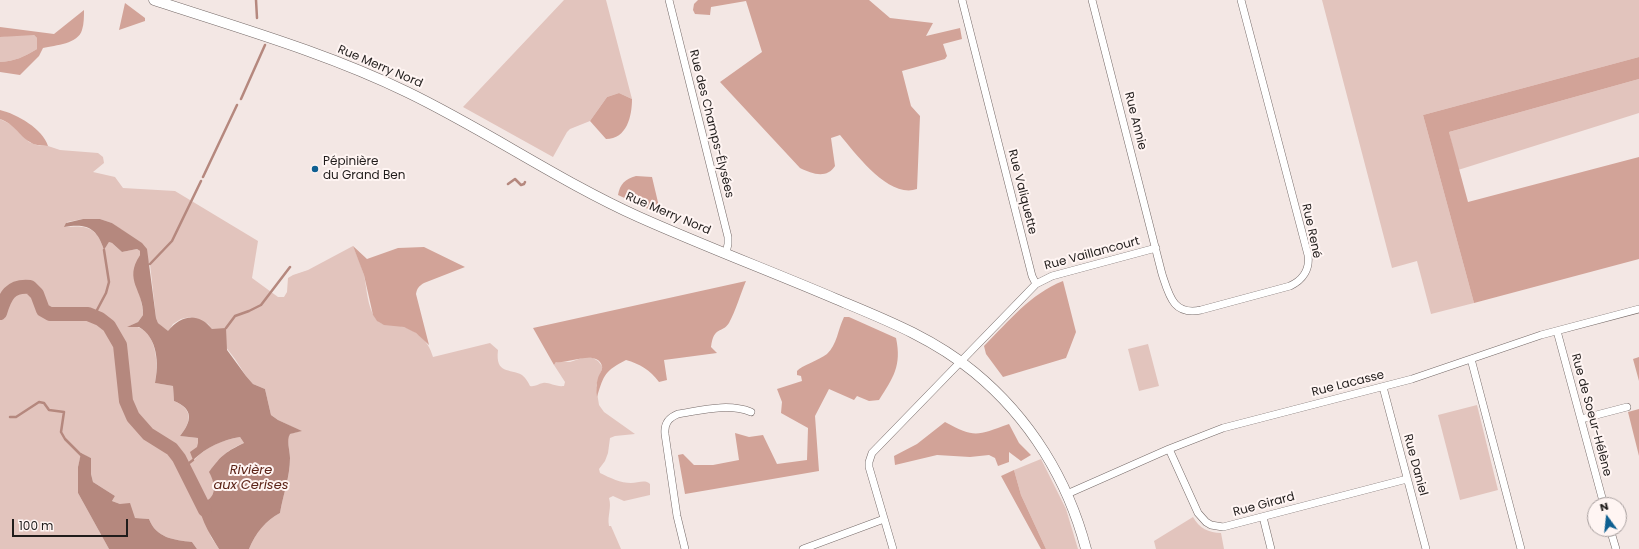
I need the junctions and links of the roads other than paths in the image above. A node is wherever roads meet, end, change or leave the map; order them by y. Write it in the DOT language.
graph roads {
  1 [pos="154,0"];
  2 [pos="669,0"];
  3 [pos="962,0"];
  4 [pos="1092,0"];
  5 [pos="1241,0"];
  6 [pos="1156,248"];
  7 [pos="726,254"];
  8 [pos="1036,284"];
  9 [pos="1639,309"];
  10 [pos="1557,331"];
  11 [pos="1471,360"];
  12 [pos="960,361"];
  13 [pos="1383,386"];
  14 [pos="1627,407"];
  15 [pos="752,412"];
  16 [pos="1581,419"];
  17 [pos="1169,449"];
  18 [pos="1407,479"];
  19 [pos="1067,494"];
  20 [pos="1602,497"];
  21 [pos="1263,517"];
  22 [pos="884,519"];
  23 [pos="1612,537"];
  24 [pos="685,549"];
  25 [pos="803,549"];
  26 [pos="893,549"];
  27 [pos="1086,549"];
  28 [pos="1271,549"];
  29 [pos="1426,549"];
  30 [pos="1521,549"];
  31 [pos="1616,549"];
  1 -- 7 [label="main road, Rue Merry Nord"];
  2 -- 7 [label="street, Rue des Champs-Élysées"];
  3 -- 8 [label="street, Rue Valiquette"];
  4 -- 6 [label="street, Rue Annie"];
  5 -- 6 [label="street, Rue René"];
  6 -- 8 [label="street, Rue Vaillancourt"];
  7 -- 12 [label="main road, Rue Merry Nord"];
  8 -- 12 [label="street"];
  9 -- 10 [label="street, Rue Lacasse"];
  10 -- 11 [label="street, Rue Lacasse"];
  10 -- 16 [label="street, Rue de Soeur-Hélène"];
  11 -- 13 [label="street, Rue Lacasse"];
  11 -- 30 [label="street"];
  12 -- 19 [label="main road, Rue Merry Nord"];
  12 -- 22 [label="street"];
  13 -- 17 [label="street, Rue Lacasse"];
  13 -- 18 [label="street, Rue Daniel"];
  14 -- 16 [label="street"];
  15 -- 24 [label="street"];
  16 -- 20 [label="street, Rue de Soeur-Hélène"];
  17 -- 19 [label="street, Rue Lacasse"];
  17 -- 21 [label="street, Rue Girard"];
  18 -- 21 [label="street, Rue Girard"];
  18 -- 29 [label="street, Rue Daniel"];
  19 -- 27 [label="main road, Rue Merry Nord"];
  21 -- 28 [label="street"];
  22 -- 25 [label="street"];
  22 -- 26 [label="street"];
  23 -- 31 [label="street"];
}
